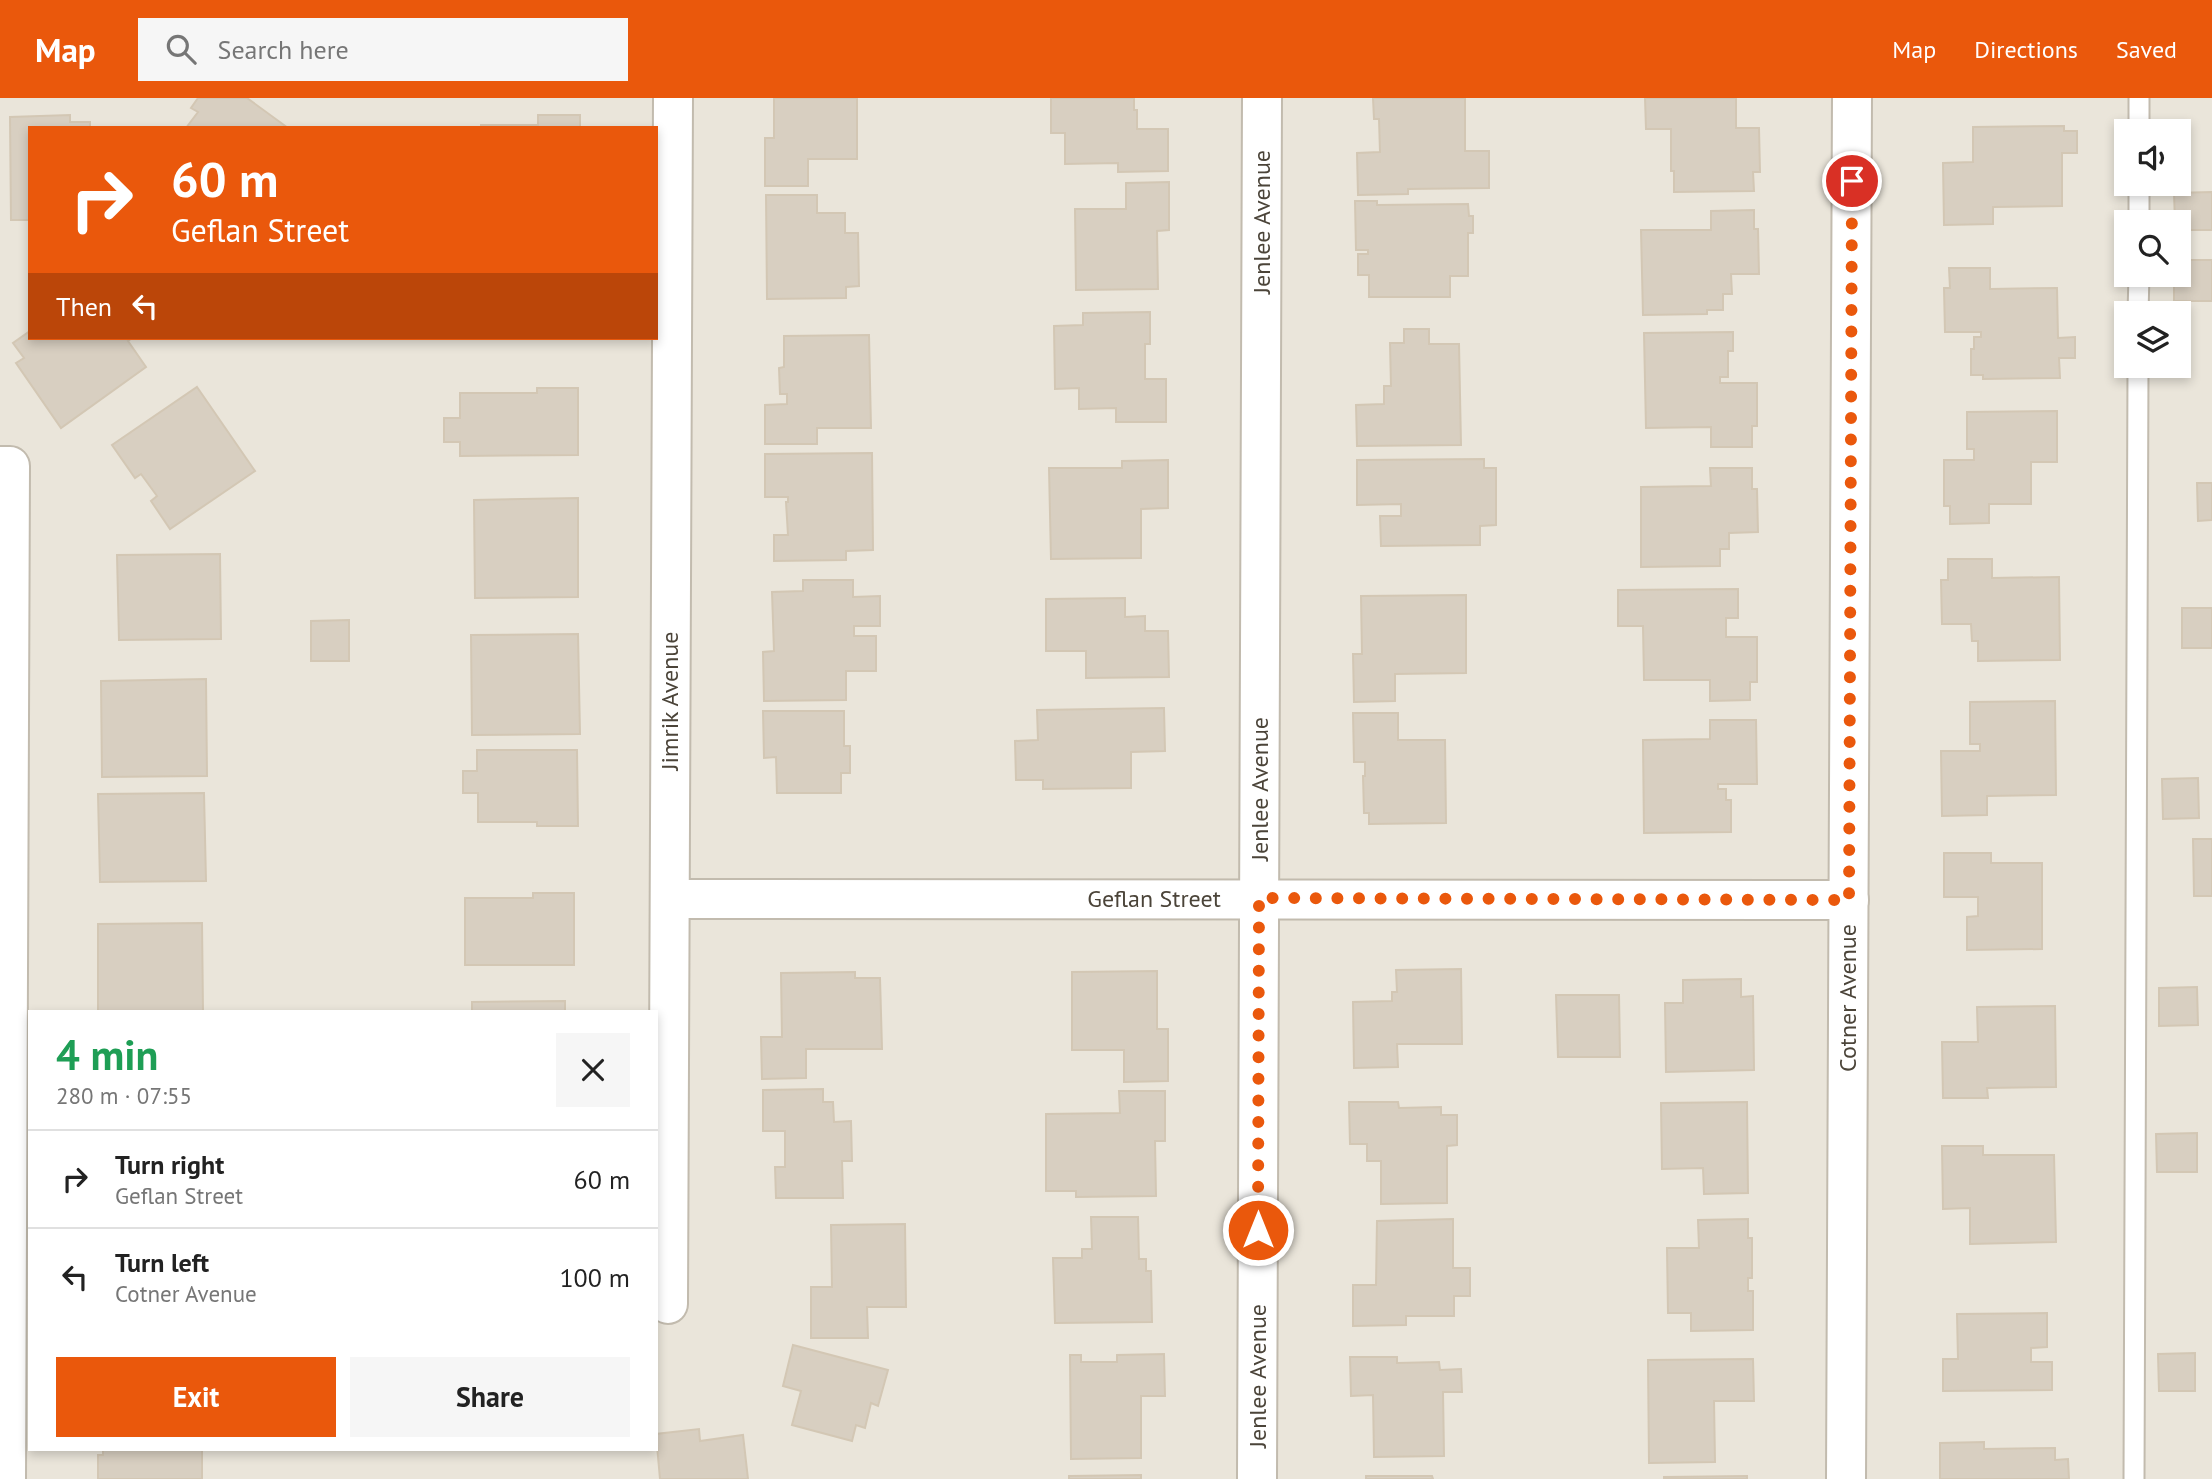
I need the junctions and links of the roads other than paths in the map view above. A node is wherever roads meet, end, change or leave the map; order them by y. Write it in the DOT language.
graph roads {
  1 [pos="673,98"];
  2 [pos="1262,98"];
  3 [pos="1852,98"];
  4 [pos="2139,98"];
  5 [pos="2139,119"];
  6 [pos="2138,378"];
  7 [pos="5,466"];
  8 [pos="1259,898"];
  9 [pos="670,899"];
  10 [pos="1849,900"];
  11 [pos="668,1304"];
  12 [pos="6,1479"];
  13 [pos="1257,1479"];
  14 [pos="1846,1479"];
  15 [pos="2134,1479"];
  1 -- 9 [label="street, Jimrik Avenue"];
  2 -- 8 [label="street, Jenlee Avenue"];
  3 -- 10 [label="street, Cotner Avenue"];
  4 -- 5 [label="lane"];
  6 -- 15 [label="lane"];
  7 -- 12 [label="street"];
  8 -- 9 [label="street, Geflan Street"];
  8 -- 10 [label="street, Geflan Street"];
  8 -- 13 [label="street, Jenlee Avenue"];
  9 -- 11 [label="street, Jimrik Avenue"];
  10 -- 14 [label="street, Cotner Avenue"];
}
